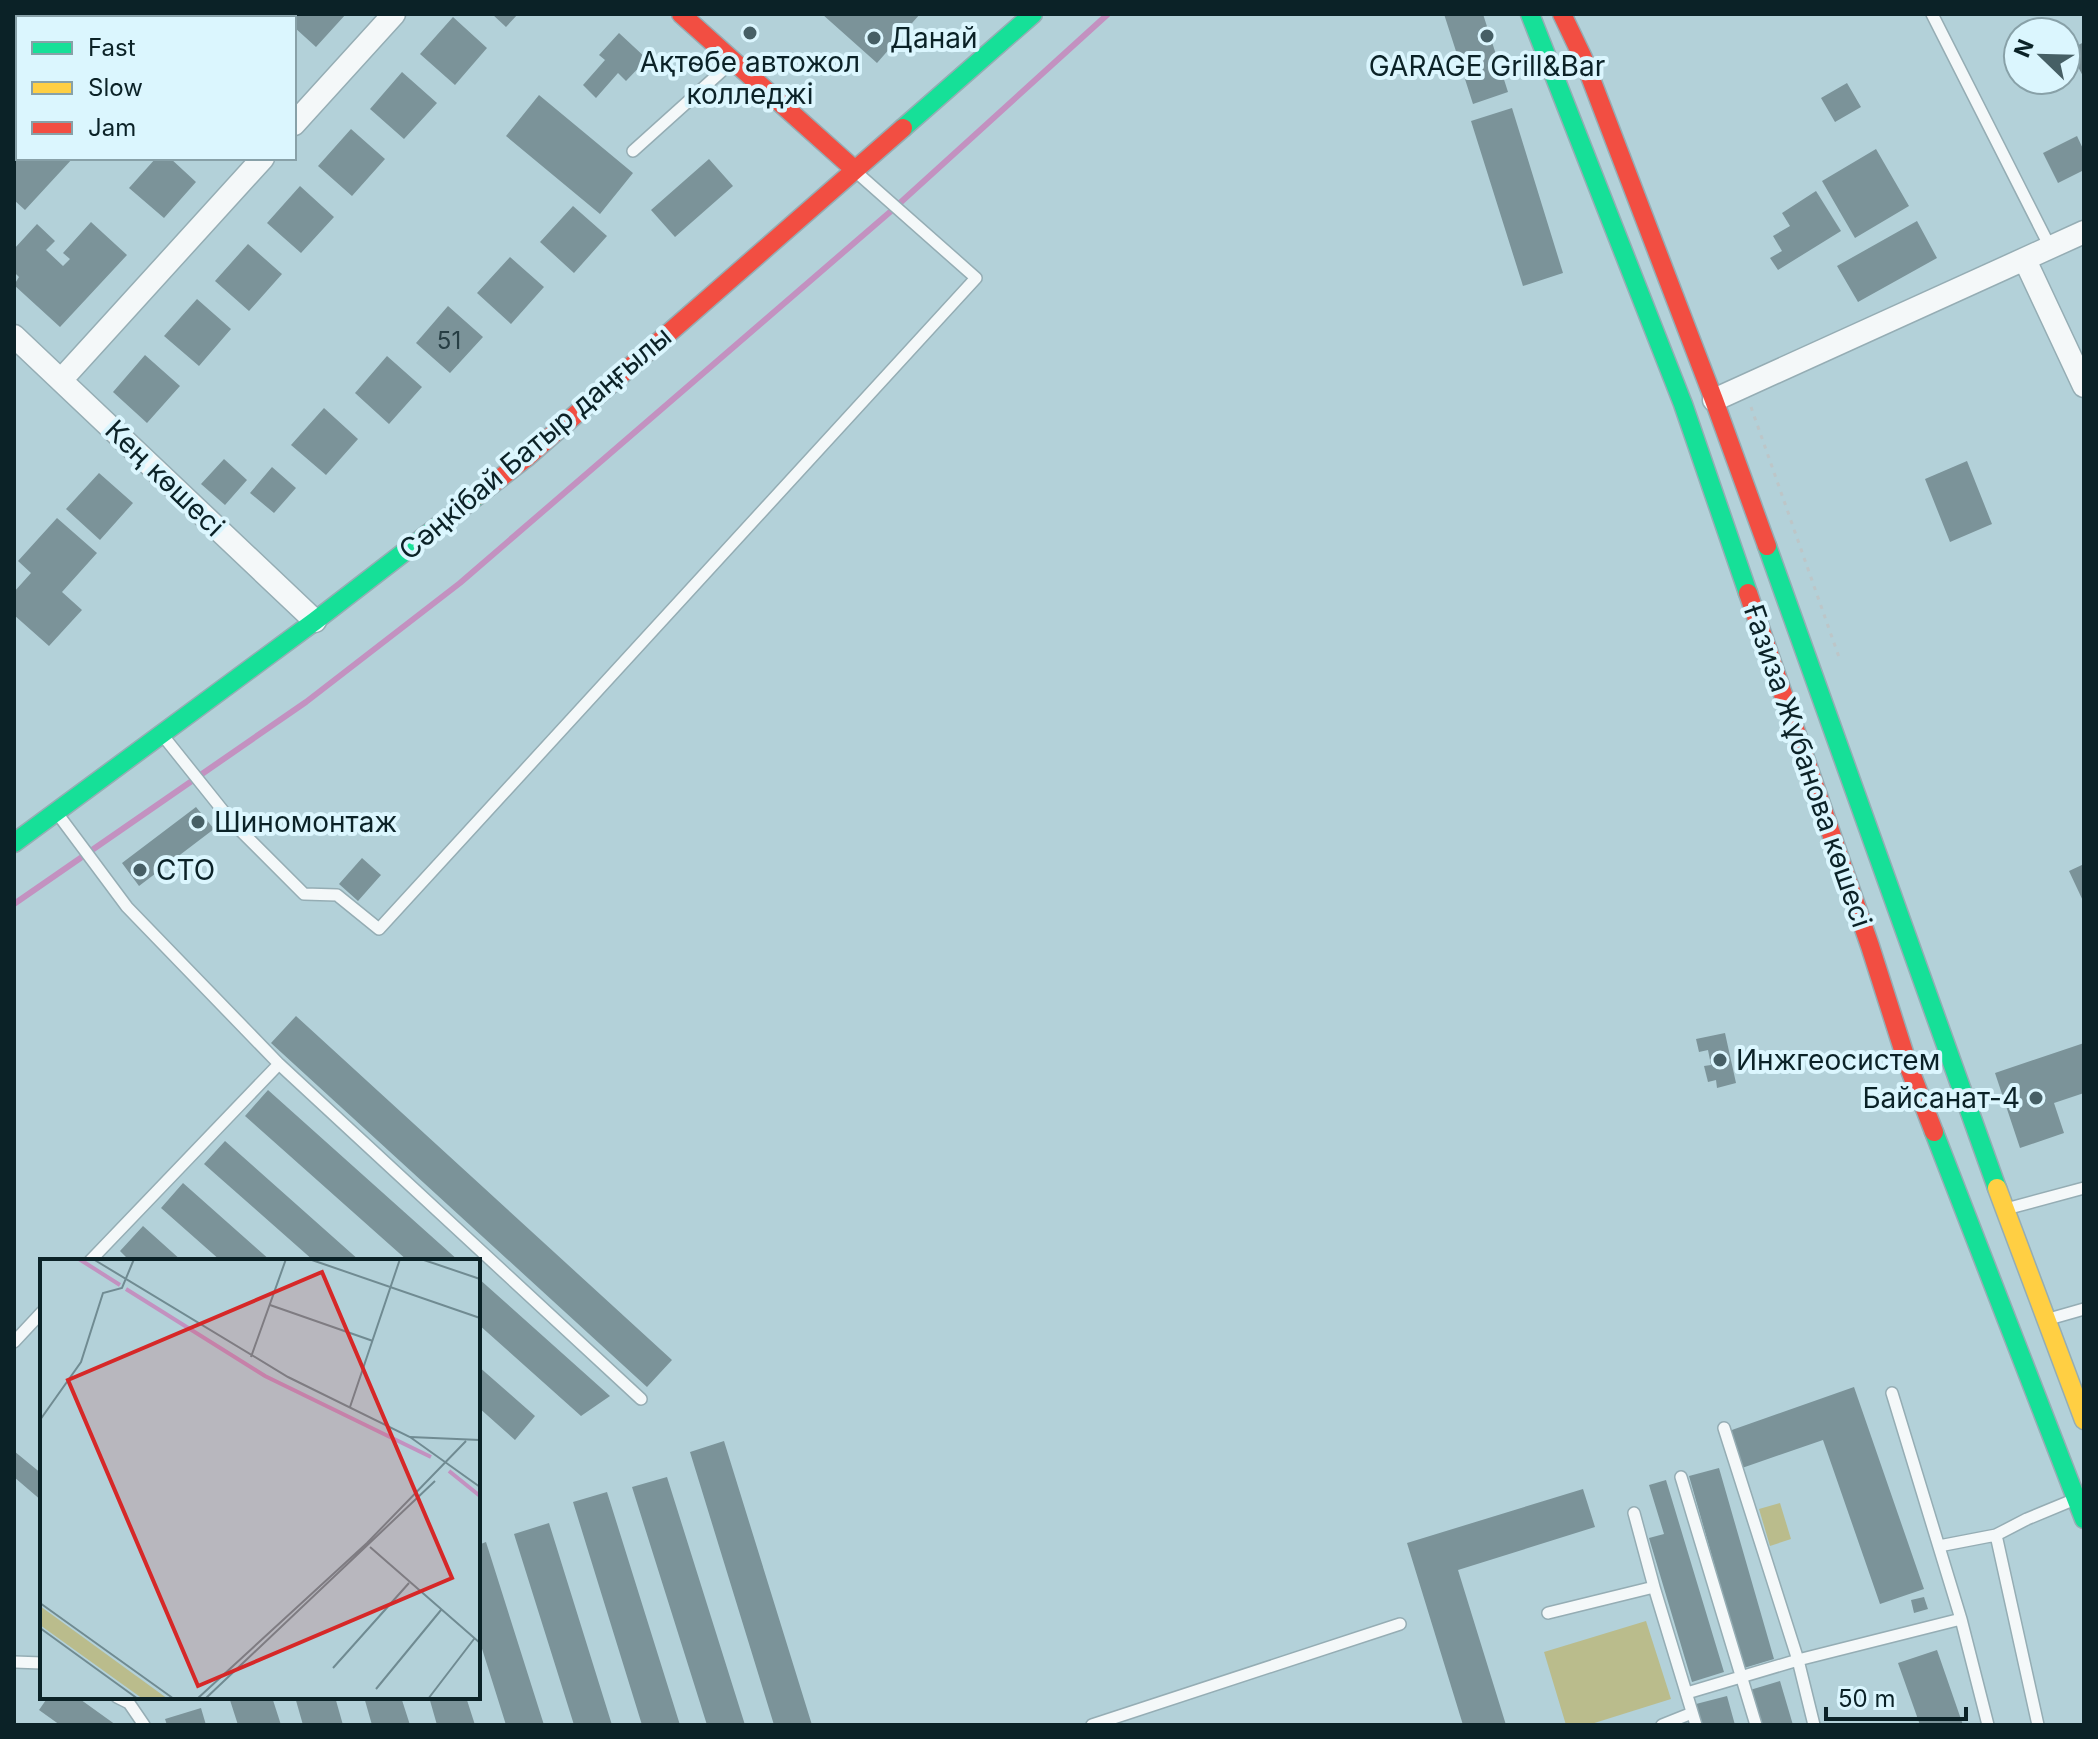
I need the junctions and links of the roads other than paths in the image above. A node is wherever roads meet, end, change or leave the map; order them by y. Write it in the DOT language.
graph roads {
  1 [pos="394,14"];
  2 [pos="681,14"];
  3 [pos="1033,14"];
  4 [pos="1530,14"];
  5 [pos="1562,14"];
  6 [pos="1932,14"];
  7 [pos="1583,58"];
  8 [pos="734,61"];
  9 [pos="1553,69"];
  10 [pos="296,122"];
  11 [pos="633,151"];
  12 [pos="261,160"];
  13 [pos="855,170"];
  14 [pos="2084,232"];
  15 [pos="2051,249"];
  16 [pos="2025,260"];
  17 [pos="14,336"];
  18 [pos="62,379"];
  19 [pos="2084,386"];
  20 [pos="1714,400"];
  21 [pos="315,621"];
  22 [pos="163,735"];
  23 [pos="57,812"];
  24 [pos="14,843"];
  25 [pos="279,1064"];
  26 [pos="2084,1188"];
  27 [pos="2005,1210"];
  28 [pos="92,1259"];
  29 [pos="2084,1309"];
  30 [pos="40,1314"];
  31 [pos="2048,1320"];
  32 [pos="14,1342"];
  33 [pos="1892,1393"];
  34 [pos="641,1399"];
  35 [pos="2084,1420"];
  36 [pos="1724,1428"];
  37 [pos="1681,1477"];
  38 [pos="2077,1499"];
  39 [pos="1634,1513"];
  40 [pos="2084,1519"];
  41 [pos="1996,1535"];
  42 [pos="1939,1546"];
  43 [pos="1654,1587"];
  44 [pos="1548,1613"];
  45 [pos="1961,1619"];
  46 [pos="1400,1624"];
  47 [pos="1798,1660"];
  48 [pos="14,1662"];
  49 [pos="40,1663"];
  50 [pos="1742,1676"];
  51 [pos="1687,1693"];
  52 [pos="121,1699"];
  53 [pos="1694,1719"];
  54 [pos="144,1725"];
  55 [pos="1092,1725"];
  56 [pos="1662,1725"];
  57 [pos="1756,1725"];
  58 [pos="1814,1725"];
  59 [pos="1988,1725"];
  60 [pos="2038,1725"];
  1 -- 10 [label="street"];
  2 -- 8 [label="street"];
  3 -- 13 [label="street, Сәңкібай Батыр даңғылы"];
  4 -- 9 [label="street, Ғазиза Жұбанова көшесі"];
  5 -- 7 [label="street, Ғазиза Жұбанова көшесі"];
  6 -- 15 [label="lane"];
  7 -- 9 [label="street"];
  7 -- 20 [label="street, Ғазиза Жұбанова көшесі"];
  8 -- 11 [label="lane"];
  8 -- 13 [label="street"];
  9 -- 38 [label="street, Ғазиза Жұбанова көшесі"];
  12 -- 18 [label="street"];
  13 -- 21 [label="street, Сәңкібай Батыр даңғылы"];
  13 -- 22 [label="lane"];
  14 -- 15 [label="street"];
  15 -- 16 [label="street"];
  16 -- 19 [label="street"];
  16 -- 20 [label="street"];
  17 -- 18 [label="street, Кең көшесі"];
  18 -- 21 [label="street, Кең көшесі"];
  20 -- 27 [label="street, Ғазиза Жұбанова көшесі"];
  21 -- 22 [label="street, Сәңкібай Батыр даңғылы"];
  22 -- 23 [label="street, Сәңкібай Батыр даңғылы"];
  23 -- 24 [label="street, Сәңкібай Батыр даңғылы"];
  23 -- 25 [label="lane"];
  25 -- 28 [label="lane"];
  25 -- 34 [label="lane"];
  26 -- 27 [label="lane"];
  27 -- 31 [label="street, Ғазиза Жұбанова көшесі"];
  29 -- 31 [label="lane"];
  30 -- 32 [label="lane"];
  31 -- 35 [label="street, Ғазиза Жұбанова көшесі"];
  33 -- 42 [label="lane"];
  36 -- 47 [label="lane"];
  37 -- 50 [label="lane"];
  38 -- 40 [label="street, Ғазиза Жұбанова көшесі"];
  38 -- 41 [label="lane"];
  39 -- 43 [label="lane"];
  41 -- 42 [label="lane"];
  41 -- 60 [label="lane"];
  42 -- 45 [label="lane"];
  43 -- 44 [label="lane"];
  43 -- 51 [label="lane"];
  45 -- 47 [label="lane"];
  45 -- 59 [label="lane"];
  46 -- 55 [label="lane"];
  47 -- 50 [label="lane"];
  47 -- 58 [label="lane"];
  48 -- 49 [label="lane"];
  50 -- 51 [label="lane"];
  50 -- 57 [label="lane"];
  51 -- 53 [label="lane"];
  52 -- 54 [label="lane"];
  53 -- 56 [label="lane"];
}
